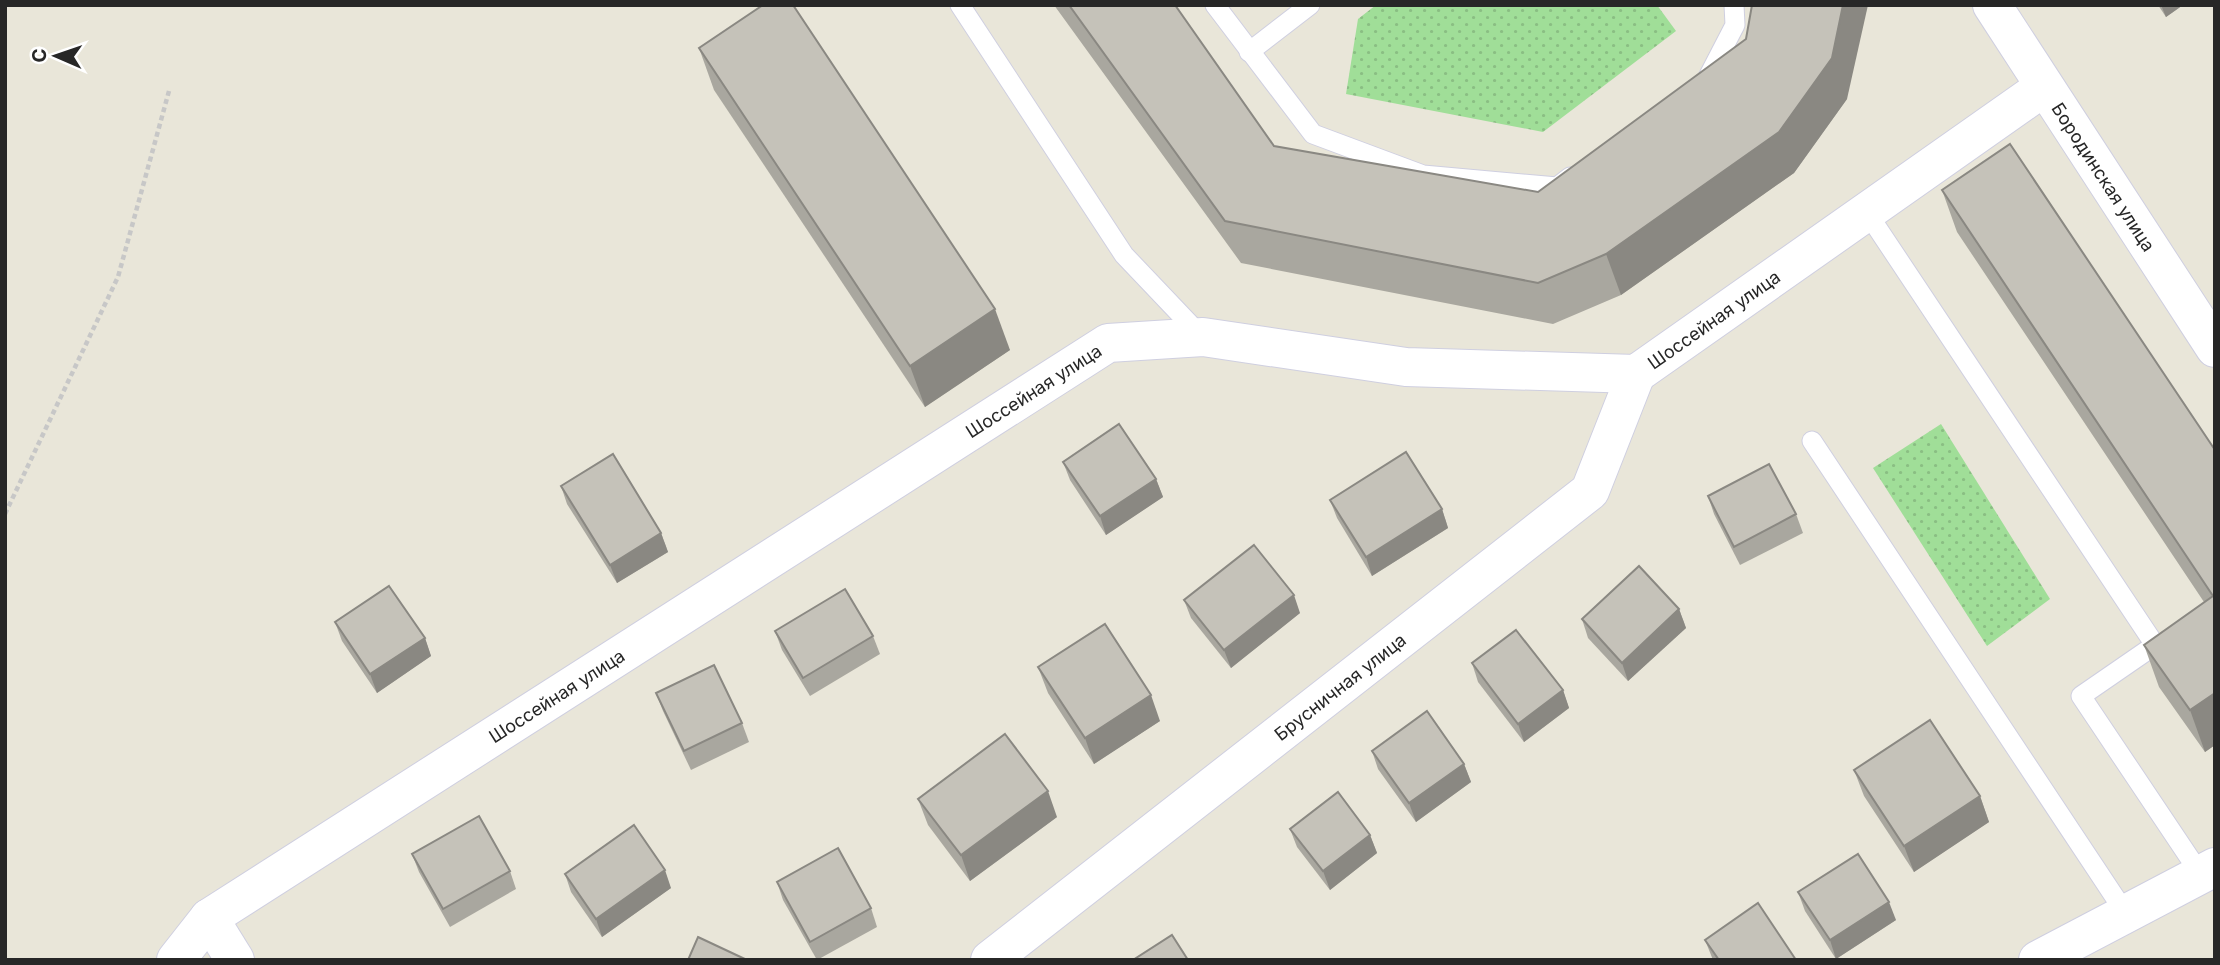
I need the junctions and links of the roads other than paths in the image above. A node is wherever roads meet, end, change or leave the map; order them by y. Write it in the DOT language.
graph roads {
  1 [pos="960,5"];
  2 [pos="1215,5"];
  3 [pos="1310,5"];
  4 [pos="1734,5"];
  5 [pos="1992,5"];
  6 [pos="1249,52"];
  7 [pos="2044,87"];
  8 [pos="1686,94"];
  9 [pos="1590,163"];
  10 [pos="1866,211"];
  11 [pos="1203,337"];
  12 [pos="2215,348"];
  13 [pos="1636,374"];
  14 [pos="1812,441"];
  15 [pos="2208,871"];
  16 [pos="2126,914"];
  17 [pos="209,918"];
  18 [pos="176,960"];
  19 [pos="235,960"];
  20 [pos="990,960"];
  21 [pos="2038,960"];
  1 -- 11 [label="lane"];
  2 -- 6 [label="lane"];
  3 -- 6 [label="lane"];
  4 -- 8 [label="lane"];
  5 -- 7 [label="street, Бородинская улица"];
  6 -- 9 [label="lane"];
  7 -- 10 [label="street, Шоссейная улица"];
  7 -- 12 [label="street, Бородинская улица"];
  10 -- 13 [label="street, Шоссейная улица"];
  10 -- 15 [label="lane"];
  11 -- 13 [label="street, Шоссейная улица"];
  11 -- 17 [label="street, Шоссейная улица"];
  13 -- 20 [label="street, Брусничная улица"];
  14 -- 16 [label="lane"];
  15 -- 16 [label="street"];
  16 -- 21 [label="street"];
  17 -- 18 [label="street, Шоссейная улица"];
  17 -- 19 [label="street"];
}
